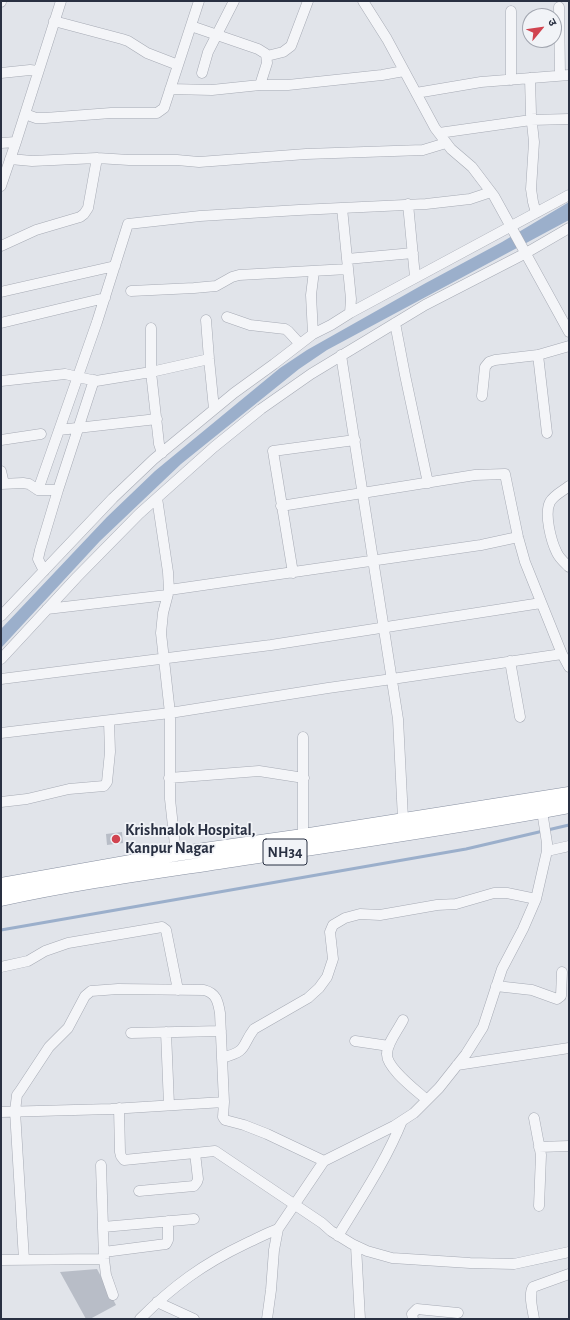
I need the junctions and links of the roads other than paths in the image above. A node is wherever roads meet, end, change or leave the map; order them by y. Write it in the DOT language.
graph roads {
  1 [pos="61,1"];
  2 [pos="199,1"];
  3 [pos="234,1"];
  4 [pos="308,1"];
  5 [pos="363,1"];
  6 [pos="559,7"];
  7 [pos="511,11"];
  8 [pos="54,22"];
  9 [pos="191,26"];
  10 [pos="216,35"];
  11 [pos="266,56"];
  12 [pos="178,65"];
  13 [pos="38,71"];
  14 [pos="404,71"];
  15 [pos="1,73"];
  16 [pos="202,73"];
  17 [pos="565,75"];
  18 [pos="530,78"];
  19 [pos="511,80"];
  20 [pos="260,85"];
  21 [pos="170,89"];
  22 [pos="416,93"];
  23 [pos="25,114"];
  24 [pos="569,119"];
  25 [pos="531,120"];
  26 [pos="438,133"];
  27 [pos="16,142"];
  28 [pos="446,143"];
  29 [pos="1,144"];
  30 [pos="97,158"];
  31 [pos="10,159"];
  32 [pos="1,186"];
  33 [pos="491,192"];
  34 [pos="569,195"];
  35 [pos="408,204"];
  36 [pos="342,208"];
  37 [pos="536,213"];
  38 [pos="512,228"];
  39 [pos="569,228"];
  40 [pos="1,246"];
  41 [pos="524,250"];
  42 [pos="413,253"];
  43 [pos="347,258"];
  44 [pos="115,266"];
  45 [pos="348,269"];
  46 [pos="314,271"];
  47 [pos="415,277"];
  48 [pos="131,291"];
  49 [pos="1,292"];
  50 [pos="105,298"];
  51 [pos="350,313"];
  52 [pos="227,317"];
  53 [pos="206,320"];
  54 [pos="1,323"];
  55 [pos="395,323"];
  56 [pos="150,328"];
  57 [pos="569,332"];
  58 [pos="313,334"];
  59 [pos="300,344"];
  60 [pos="569,346"];
  61 [pos="341,355"];
  62 [pos="538,355"];
  63 [pos="208,360"];
  64 [pos="151,372"];
  65 [pos="78,377"];
  66 [pos="94,380"];
  67 [pos="1,381"];
  68 [pos="482,396"];
  69 [pos="214,409"];
  70 [pos="157,419"];
  71 [pos="78,429"];
  72 [pos="59,430"];
  73 [pos="547,433"];
  74 [pos="41,434"];
  75 [pos="1,440"];
  76 [pos="355,440"];
  77 [pos="162,453"];
  78 [pos="1,471"];
  79 [pos="428,483"];
  80 [pos="3,484"];
  81 [pos="569,486"];
  82 [pos="40,490"];
  83 [pos="56,490"];
  84 [pos="363,493"];
  85 [pos="157,498"];
  86 [pos="281,506"];
  87 [pos="518,537"];
  88 [pos="373,560"];
  89 [pos="569,567"];
  90 [pos="44,570"];
  91 [pos="292,573"];
  92 [pos="168,593"];
  93 [pos="541,603"];
  94 [pos="47,609"];
  95 [pos="1,616"];
  96 [pos="384,628"];
  97 [pos="562,654"];
  98 [pos="1,659"];
  99 [pos="164,659"];
  100 [pos="510,662"];
  101 [pos="569,668"];
  102 [pos="1,679"];
  103 [pos="392,679"];
  104 [pos="170,713"];
  105 [pos="520,716"];
  106 [pos="109,721"];
  107 [pos="1,733"];
  108 [pos="303,737"];
  109 [pos="169,778"];
  110 [pos="304,778"];
  111 [pos="569,794"];
  112 [pos="1,802"];
  113 [pos="569,806"];
  114 [pos="543,817"];
  115 [pos="403,819"];
  116 [pos="406,834"];
  117 [pos="303,836"];
  118 [pos="569,846"];
  119 [pos="547,847"];
  120 [pos="176,854"];
  121 [pos="1,885"];
  122 [pos="1,899"];
  123 [pos="536,899"];
  124 [pos="1,967"];
  125 [pos="562,972"];
  126 [pos="496,986"];
  127 [pos="178,990"];
  128 [pos="403,1020"];
  129 [pos="221,1031"];
  130 [pos="166,1032"];
  131 [pos="130,1033"];
  132 [pos="355,1041"];
  133 [pos="389,1046"];
  134 [pos="569,1048"];
  135 [pos="222,1058"];
  136 [pos="457,1065"];
  137 [pos="427,1100"];
  138 [pos="224,1102"];
  139 [pos="169,1105"];
  140 [pos="119,1108"];
  141 [pos="15,1111"];
  142 [pos="1,1112"];
  143 [pos="534,1118"];
  144 [pos="402,1120"];
  145 [pos="569,1146"];
  146 [pos="539,1147"];
  147 [pos="195,1153"];
  148 [pos="324,1161"];
  149 [pos="101,1164"];
  150 [pos="138,1192"];
  151 [pos="294,1205"];
  152 [pos="539,1206"];
  153 [pos="194,1219"];
  154 [pos="168,1221"];
  155 [pos="103,1227"];
  156 [pos="278,1229"];
  157 [pos="338,1236"];
  158 [pos="356,1246"];
  159 [pos="569,1252"];
  160 [pos="104,1256"];
  161 [pos="1,1260"];
  162 [pos="24,1260"];
  163 [pos="569,1274"];
  164 [pos="113,1295"];
  165 [pos="157,1302"];
  166 [pos="458,1312"];
  167 [pos="140,1319"];
  168 [pos="194,1319"];
  169 [pos="267,1319"];
  170 [pos="360,1319"];
  171 [pos="413,1319"];
  172 [pos="534,1319"];
  1 -- 8 [label="street"];
  2 -- 9 [label="street"];
  3 -- 10 [label="street"];
  4 -- 11 [label="street"];
  5 -- 14 [label="street"];
  6 -- 17 [label="street"];
  7 -- 19 [label="street"];
  8 -- 12 [label="street"];
  8 -- 13 [label="street"];
  9 -- 10 [label="street"];
  9 -- 12 [label="street"];
  10 -- 11 [label="street"];
  10 -- 16 [label="street"];
  11 -- 20 [label="street"];
  12 -- 21 [label="street"];
  13 -- 15 [label="street"];
  13 -- 23 [label="street"];
  14 -- 20 [label="street"];
  14 -- 22 [label="street"];
  17 -- 18 [label="street"];
  18 -- 19 [label="street"];
  18 -- 25 [label="street"];
  19 -- 22 [label="street"];
  20 -- 21 [label="street"];
  21 -- 23 [label="street"];
  22 -- 26 [label="street"];
  23 -- 27 [label="street"];
  24 -- 25 [label="street"];
  25 -- 26 [label="street"];
  25 -- 37 [label="street"];
  26 -- 28 [label="street"];
  27 -- 29 [label="street"];
  27 -- 31 [label="street"];
  28 -- 30 [label="street"];
  28 -- 33 [label="street"];
  30 -- 31 [label="street"];
  30 -- 40 [label="street"];
  31 -- 32 [label="street"];
  33 -- 35 [label="street"];
  33 -- 38 [label="street"];
  34 -- 37 [label="street"];
  35 -- 36 [label="street"];
  35 -- 42 [label="street"];
  36 -- 43 [label="street"];
  36 -- 44 [label="street"];
  37 -- 38 [label="street"];
  38 -- 41 [label="street"];
  38 -- 47 [label="street"];
  39 -- 41 [label="street"];
  41 -- 55 [label="street"];
  41 -- 57 [label="street"];
  42 -- 43 [label="street"];
  42 -- 47 [label="street"];
  43 -- 45 [label="street"];
  44 -- 49 [label="street"];
  44 -- 50 [label="street"];
  45 -- 46 [label="street"];
  45 -- 51 [label="street"];
  46 -- 48 [label="street"];
  46 -- 58 [label="street"];
  47 -- 51 [label="street"];
  50 -- 54 [label="street"];
  50 -- 65 [label="street"];
  51 -- 58 [label="street"];
  52 -- 59 [label="street"];
  53 -- 63 [label="street"];
  55 -- 61 [label="street"];
  55 -- 79 [label="street"];
  56 -- 64 [label="street"];
  58 -- 59 [label="street"];
  59 -- 69 [label="street"];
  60 -- 62 [label="street"];
  61 -- 76 [label="street"];
  61 -- 85 [label="street"];
  62 -- 68 [label="street"];
  62 -- 73 [label="street"];
  63 -- 64 [label="street"];
  63 -- 69 [label="street"];
  64 -- 66 [label="street"];
  64 -- 70 [label="street"];
  65 -- 66 [label="street"];
  65 -- 67 [label="street"];
  65 -- 72 [label="street"];
  66 -- 71 [label="street"];
  69 -- 77 [label="street"];
  70 -- 71 [label="street"];
  70 -- 77 [label="street"];
  71 -- 72 [label="street"];
  71 -- 83 [label="street"];
  72 -- 82 [label="street"];
  74 -- 75 [label="street"];
  76 -- 84 [label="street"];
  76 -- 86 [label="street"];
  77 -- 90 [label="street"];
  78 -- 80 [label="street"];
  79 -- 84 [label="street"];
  79 -- 87 [label="street"];
  80 -- 82 [label="street"];
  81 -- 89 [label="street"];
  82 -- 83 [label="street"];
  83 -- 90 [label="street"];
  84 -- 86 [label="street"];
  84 -- 88 [label="street"];
  85 -- 92 [label="street"];
  85 -- 94 [label="street"];
  86 -- 91 [label="street"];
  87 -- 88 [label="street"];
  87 -- 93 [label="street"];
  88 -- 91 [label="street"];
  88 -- 96 [label="street"];
  90 -- 95 [label="street"];
  91 -- 92 [label="street"];
  92 -- 94 [label="street"];
  92 -- 99 [label="street"];
  93 -- 96 [label="street"];
  93 -- 97 [label="street"];
  94 -- 98 [label="street"];
  96 -- 99 [label="street"];
  96 -- 103 [label="street"];
  97 -- 100 [label="street"];
  97 -- 101 [label="street"];
  99 -- 102 [label="street"];
  99 -- 104 [label="street"];
  100 -- 103 [label="street"];
  100 -- 105 [label="street"];
  103 -- 104 [label="street"];
  103 -- 115 [label="street"];
  104 -- 106 [label="street"];
  104 -- 109 [label="street"];
  106 -- 107 [label="street"];
  106 -- 112 [label="street"];
  108 -- 110 [label="street"];
  109 -- 110 [label="street"];
  109 -- 120 [label="street"];
  110 -- 117 [label="street"];
  111 -- 115 [label="highway, NH34"];
  113 -- 114 [label="highway, NH34"];
  114 -- 116 [label="highway, NH34"];
  114 -- 119 [label="street"];
  115 -- 116 [label="street"];
  115 -- 117 [label="highway, NH34"];
  116 -- 122 [label="highway, NH34"];
  117 -- 120 [label="highway, NH34"];
  118 -- 119 [label="street"];
  119 -- 123 [label="street"];
  120 -- 121 [label="highway, NH34"];
  123 -- 126 [label="street"];
  123 -- 135 [label="street"];
  124 -- 127 [label="street"];
  125 -- 126 [label="street"];
  126 -- 136 [label="street"];
  127 -- 129 [label="street"];
  127 -- 141 [label="street"];
  128 -- 133 [label="street"];
  129 -- 130 [label="street"];
  129 -- 135 [label="street"];
  130 -- 131 [label="street"];
  130 -- 139 [label="street"];
  132 -- 133 [label="street"];
  133 -- 137 [label="street"];
  134 -- 136 [label="street"];
  135 -- 138 [label="street"];
  136 -- 137 [label="street"];
  137 -- 144 [label="street"];
  138 -- 139 [label="street"];
  138 -- 148 [label="street"];
  139 -- 140 [label="street"];
  140 -- 141 [label="street"];
  140 -- 147 [label="street"];
  141 -- 142 [label="street"];
  141 -- 162 [label="street"];
  143 -- 146 [label="street"];
  144 -- 148 [label="street"];
  144 -- 157 [label="street"];
  145 -- 146 [label="street"];
  146 -- 152 [label="street"];
  147 -- 150 [label="street"];
  147 -- 151 [label="street"];
  148 -- 151 [label="street"];
  149 -- 155 [label="street"];
  151 -- 156 [label="street"];
  151 -- 157 [label="street"];
  153 -- 154 [label="street"];
  154 -- 155 [label="street"];
  154 -- 160 [label="street"];
  155 -- 160 [label="street"];
  156 -- 165 [label="street"];
  156 -- 169 [label="street"];
  157 -- 158 [label="street"];
  158 -- 159 [label="street"];
  158 -- 170 [label="street"];
  160 -- 162 [label="street"];
  160 -- 164 [label="street"];
  161 -- 162 [label="street"];
  163 -- 172 [label="street"];
  165 -- 167 [label="street"];
  165 -- 168 [label="street"];
  166 -- 171 [label="street"];
}
